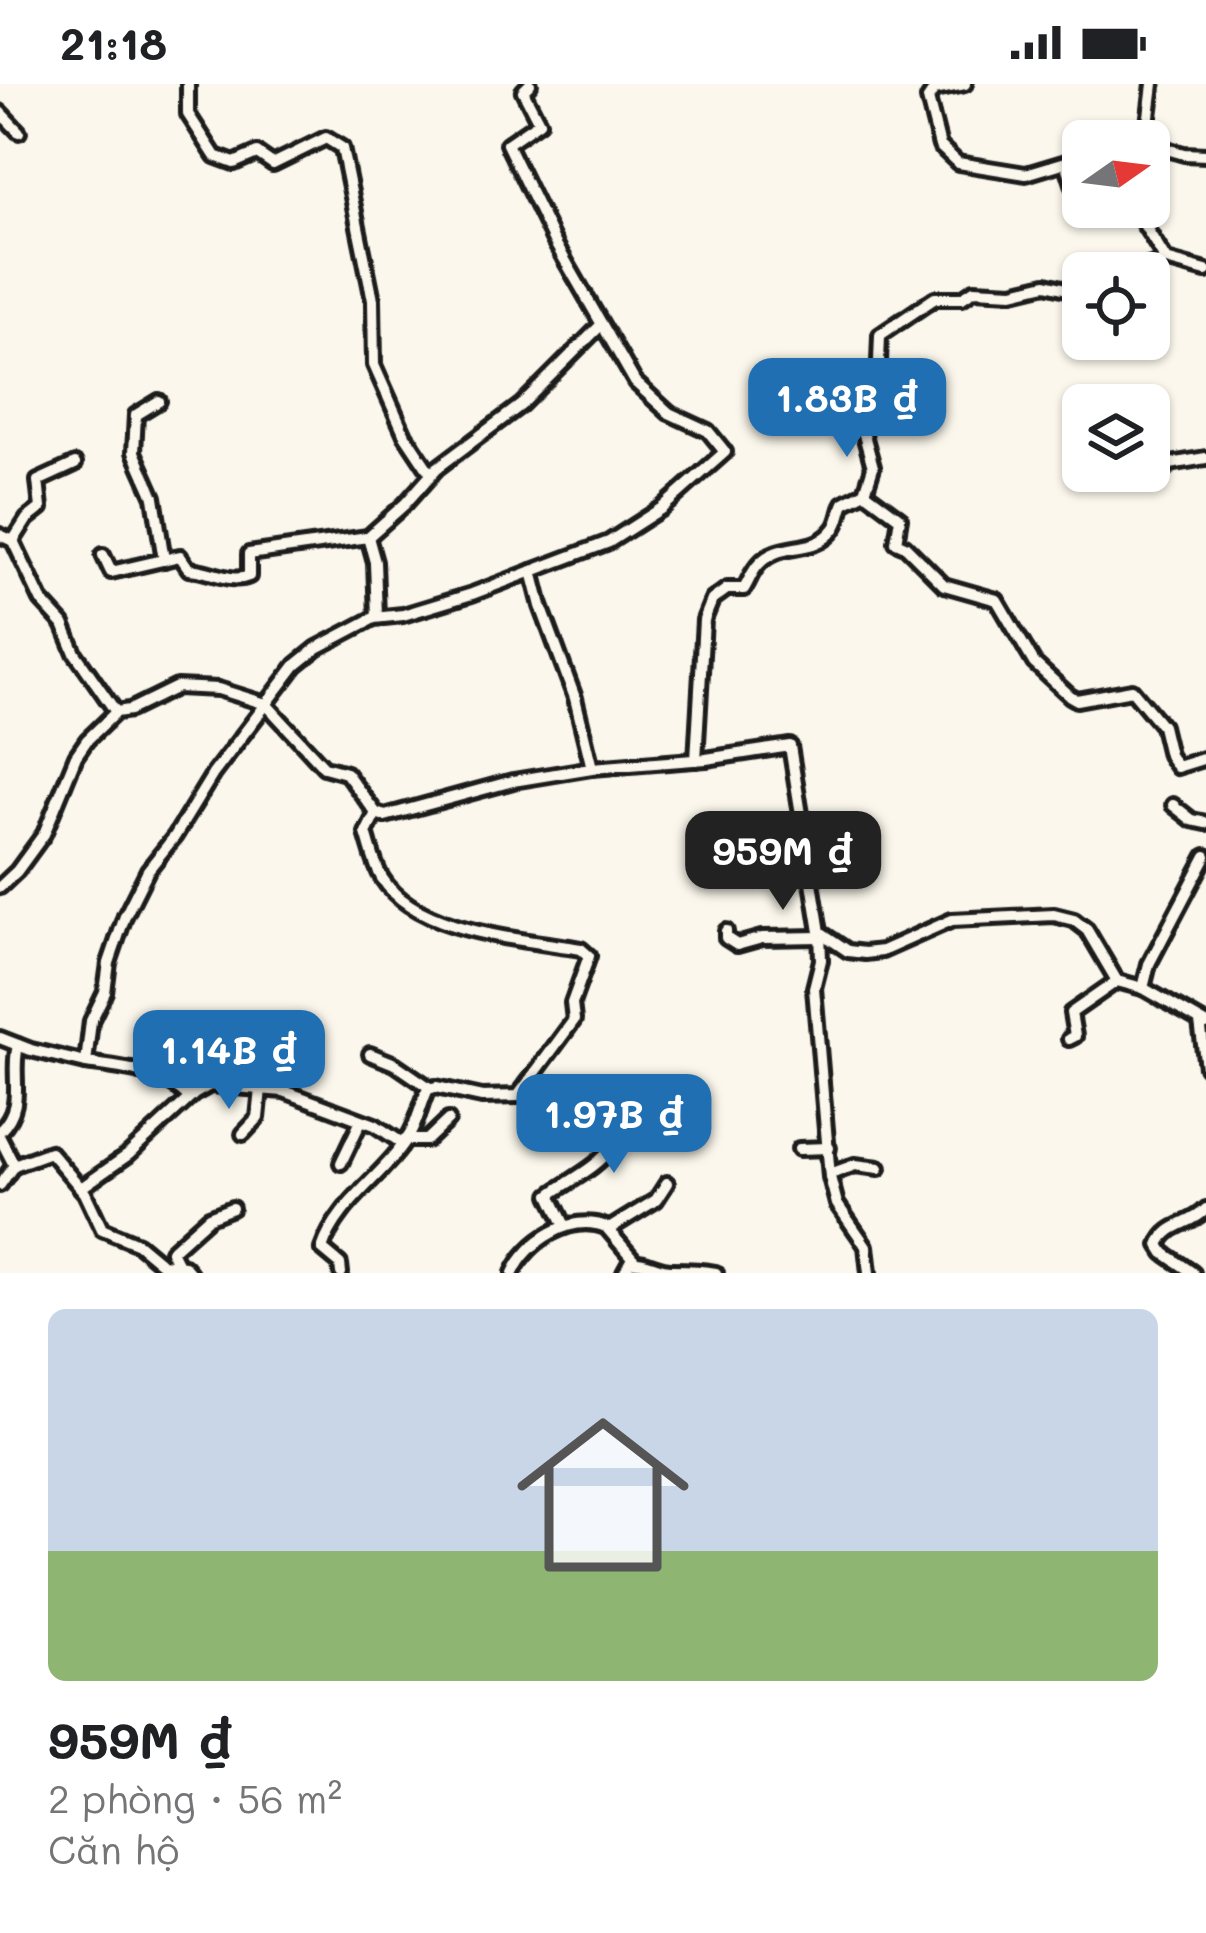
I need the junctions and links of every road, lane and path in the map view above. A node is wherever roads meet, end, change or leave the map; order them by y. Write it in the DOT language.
graph roads {
  1 [pos="188,84"];
  2 [pos="965,84"];
  3 [pos="1153,84"];
  4 [pos="524,86"];
  5 [pos="0,112"];
  6 [pos="1150,120"];
  7 [pos="19,132"];
  8 [pos="1170,150"];
  9 [pos="1206,155"];
  10 [pos="1062,163"];
  11 [pos="1170,261"];
  12 [pos="1206,271"];
  13 [pos="1062,288"];
  14 [pos="601,325"];
  15 [pos="159,401"];
  16 [pos="1206,458"];
  17 [pos="75,464"];
  18 [pos="1170,464"];
  19 [pos="431,474"];
  20 [pos="865,492"];
  21 [pos="0,535"];
  22 [pos="368,537"];
  23 [pos="13,541"];
  24 [pos="103,555"];
  25 [pos="164,560"];
  26 [pos="532,571"];
  27 [pos="377,617"];
  28 [pos="266,704"];
  29 [pos="116,712"];
  30 [pos="1206,758"];
  31 [pos="695,760"];
  32 [pos="592,768"];
  33 [pos="1173,805"];
  34 [pos="376,813"];
  35 [pos="1206,823"];
  36 [pos="1206,856"];
  37 [pos="0,887"];
  38 [pos="726,931"];
  39 [pos="820,935"];
  40 [pos="1117,981"];
  41 [pos="1143,988"];
  42 [pos="1203,1023"];
  43 [pos="0,1038"];
  44 [pos="1070,1039"];
  45 [pos="18,1045"];
  46 [pos="370,1054"];
  47 [pos="86,1063"];
  48 [pos="1206,1066"];
  49 [pos="430,1088"];
  50 [pos="261,1089"];
  51 [pos="189,1097"];
  52 [pos="635,1117"];
  53 [pos="361,1120"];
  54 [pos="448,1120"];
  55 [pos="244,1134"];
  56 [pos="0,1135"];
  57 [pos="404,1142"];
  58 [pos="829,1148"];
  59 [pos="799,1149"];
  60 [pos="341,1162"];
  61 [pos="14,1165"];
  62 [pos="879,1168"];
  63 [pos="830,1174"];
  64 [pos="541,1180"];
  65 [pos="668,1183"];
  66 [pos="0,1185"];
  67 [pos="81,1188"];
  68 [pos="550,1195"];
  69 [pos="232,1208"];
  70 [pos="1206,1209"];
  71 [pos="565,1226"];
  72 [pos="609,1229"];
  73 [pos="634,1260"];
  74 [pos="1196,1268"];
  75 [pos="184,1269"];
  76 [pos="341,1273"];
  77 [pos="514,1273"];
  78 [pos="624,1273"];
  79 [pos="716,1273"];
  80 [pos="869,1273"];
  1 -- 19 [label="street"];
  2 -- 10 [label="street"];
  3 -- 6 [label="street"];
  4 -- 14 [label="street"];
  5 -- 7 [label="street"];
  8 -- 9 [label="street"];
  11 -- 12 [label="street"];
  13 -- 20 [label="street"];
  14 -- 19 [label="street"];
  14 -- 26 [label="street"];
  15 -- 25 [label="street"];
  16 -- 18 [label="street"];
  17 -- 23 [label="street"];
  19 -- 22 [label="street"];
  20 -- 30 [label="street"];
  20 -- 31 [label="street"];
  21 -- 23 [label="street"];
  22 -- 25 [label="street"];
  22 -- 27 [label="street"];
  23 -- 29 [label="street"];
  24 -- 25 [label="street"];
  26 -- 27 [label="street"];
  26 -- 32 [label="street"];
  27 -- 28 [label="street"];
  28 -- 29 [label="street"];
  28 -- 34 [label="street"];
  28 -- 47 [label="street"];
  29 -- 37 [label="street"];
  31 -- 32 [label="street"];
  31 -- 39 [label="street"];
  32 -- 34 [label="street"];
  33 -- 35 [label="street"];
  34 -- 49 [label="street"];
  36 -- 41 [label="street"];
  38 -- 39 [label="street"];
  39 -- 40 [label="street"];
  39 -- 58 [label="street"];
  40 -- 41 [label="street"];
  40 -- 44 [label="street"];
  41 -- 42 [label="street"];
  42 -- 48 [label="street"];
  43 -- 45 [label="street"];
  45 -- 47 [label="street"];
  45 -- 56 [label="street"];
  46 -- 49 [label="street"];
  47 -- 51 [label="street"];
  49 -- 57 [label="street"];
  50 -- 51 [label="street"];
  50 -- 53 [label="street"];
  50 -- 55 [label="street"];
  51 -- 67 [label="street"];
  52 -- 68 [label="street"];
  53 -- 57 [label="street"];
  53 -- 60 [label="street"];
  54 -- 57 [label="street"];
  56 -- 61 [label="street"];
  57 -- 76 [label="street"];
  58 -- 59 [label="street"];
  58 -- 63 [label="street"];
  61 -- 66 [label="street"];
  61 -- 67 [label="street"];
  62 -- 63 [label="street"];
  63 -- 80 [label="street"];
  64 -- 68 [label="street"];
  65 -- 72 [label="street"];
  67 -- 75 [label="street"];
  68 -- 71 [label="street"];
  69 -- 75 [label="street"];
  70 -- 74 [label="street"];
  71 -- 72 [label="street"];
  71 -- 77 [label="street"];
  72 -- 73 [label="street"];
  73 -- 78 [label="street"];
  73 -- 79 [label="street"];
}
